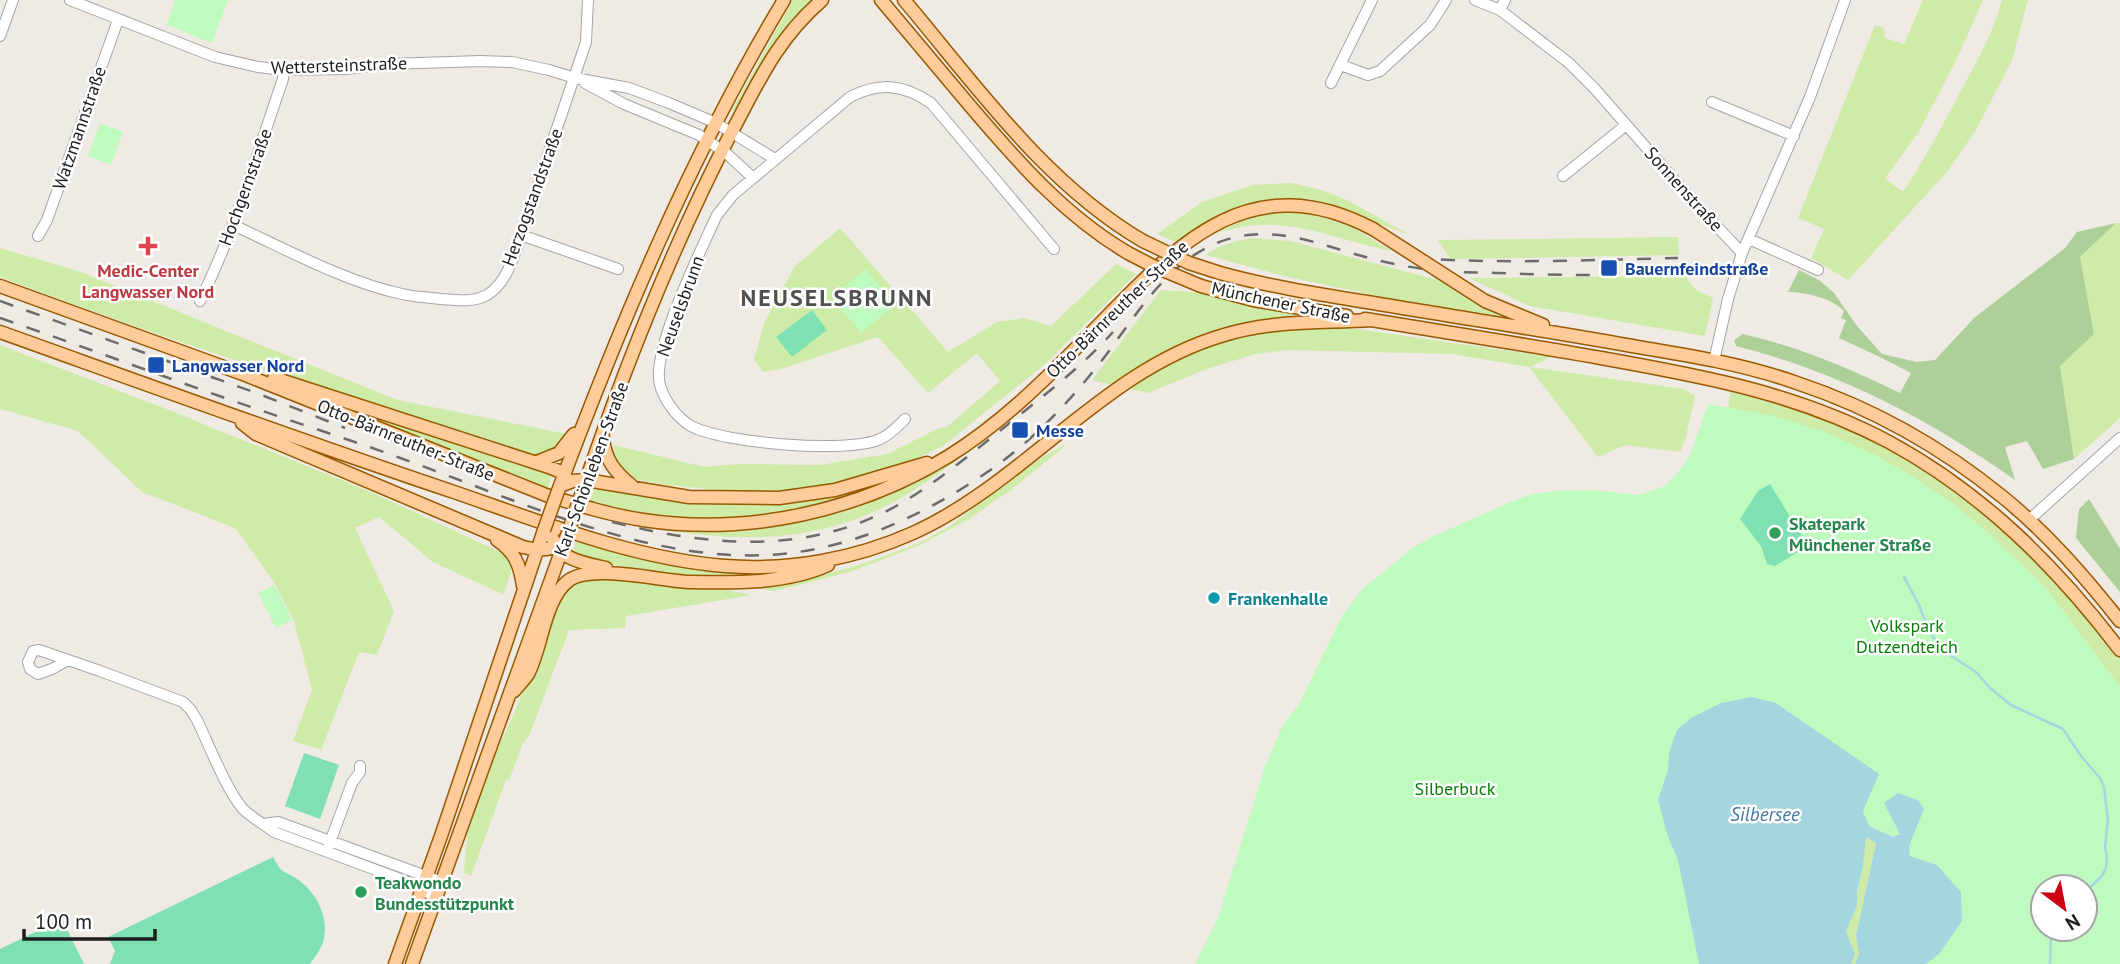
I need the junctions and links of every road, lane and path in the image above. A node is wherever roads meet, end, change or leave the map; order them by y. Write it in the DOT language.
graph roads {
  1 [pos="13,0"];
  2 [pos="70,0"];
  3 [pos="588,0"];
  4 [pos="784,0"];
  5 [pos="821,0"];
  6 [pos="881,0"];
  7 [pos="904,0"];
  8 [pos="1372,0"];
  9 [pos="1446,0"];
  10 [pos="1475,0"];
  11 [pos="1845,0"];
  12 [pos="1503,5"];
  13 [pos="118,20"];
  14 [pos="0,36"];
  15 [pos="1341,65"];
  16 [pos="284,70"];
  17 [pos="575,78"];
  18 [pos="1331,83"];
  19 [pos="1712,102"];
  20 [pos="716,123"];
  21 [pos="1626,125"];
  22 [pos="732,132"];
  23 [pos="1794,136"];
  24 [pos="707,140"];
  25 [pos="723,150"];
  26 [pos="775,159"];
  27 [pos="1563,176"];
  28 [pos="752,178"];
  29 [pos="233,225"];
  30 [pos="522,235"];
  31 [pos="38,236"];
  32 [pos="1749,239"];
  33 [pos="1054,249"];
  34 [pos="1742,253"];
  35 [pos="618,269"];
  36 [pos="1818,270"];
  37 [pos="0,286"];
  38 [pos="200,301"];
  39 [pos="1371,320"];
  40 [pos="0,332"];
  41 [pos="1576,336"];
  42 [pos="1714,360"];
  43 [pos="243,374"];
  44 [pos="1708,377"];
  45 [pos="1798,383"];
  46 [pos="1785,398"];
  47 [pos="234,416"];
  48 [pos="586,416"];
  49 [pos="905,419"];
  50 [pos="603,435"];
  51 [pos="2120,438"];
  52 [pos="941,460"];
  53 [pos="536,462"];
  54 [pos="586,480"];
  55 [pos="563,484"];
  56 [pos="635,489"];
  57 [pos="576,497"];
  58 [pos="2029,520"];
  59 [pos="548,527"];
  60 [pos="2014,531"];
  61 [pos="485,532"];
  62 [pos="562,544"];
  63 [pos="537,550"];
  64 [pos="848,556"];
  65 [pos="625,574"];
  66 [pos="524,589"];
  67 [pos="2120,621"];
  68 [pos="2120,650"];
  69 [pos="68,660"];
  70 [pos="509,696"];
  71 [pos="360,766"];
  72 [pos="264,824"];
  73 [pos="331,842"];
  74 [pos="327,852"];
  75 [pos="427,876"];
  76 [pos="442,882"];
  77 [pos="421,890"];
  78 [pos="436,897"];
  79 [pos="395,964"];
  80 [pos="412,964"];
  1 -- 14 [label="street"];
  2 -- 13 [label="street, Wettersteinstraße"];
  3 -- 17 [label="street, Herzogstandstraße"];
  4 -- 20 [label="main road, Karl-Schönleben-Straße"];
  5 -- 22 [label="main road, Karl-Schönleben-Straße"];
  6 -- 39 [label="main road, Münchener Straße, bridge"];
  7 -- 41 [label="main road, Münchener Straße, bridge"];
  8 -- 15 [label="street"];
  9 -- 15 [label="street"];
  10 -- 12 [label="street, Sonnenstraße"];
  11 -- 23 [label="street"];
  12 -- 21 [label="street, Sonnenstraße"];
  13 -- 16 [label="street, Wettersteinstraße"];
  13 -- 31 [label="street, Watzmannstraße"];
  15 -- 18 [label="street"];
  16 -- 17 [label="street, Wettersteinstraße"];
  16 -- 29 [label="street, Hochgernstraße"];
  17 -- 20 [label="street, Wettersteinstraße"];
  17 -- 24 [label="street, Wettersteinstraße"];
  17 -- 30 [label="street, Herzogstandstraße"];
  19 -- 23 [label="street"];
  20 -- 22 [label="street, Wettersteinstraße"];
  20 -- 24 [label="main road, Karl-Schönleben-Straße"];
  21 -- 27 [label="street"];
  21 -- 34 [label="street, Sonnenstraße"];
  22 -- 25 [label="main road, Karl-Schönleben-Straße"];
  22 -- 26 [label="street"];
  23 -- 32 [label="street"];
  24 -- 25 [label="street, Wettersteinstraße"];
  24 -- 48 [label="main road, Karl-Schönleben-Straße"];
  25 -- 28 [label="street"];
  25 -- 50 [label="main road, Karl-Schönleben-Straße"];
  26 -- 28 [label="street, Neuselsbrunn"];
  26 -- 33 [label="street, Neuselsbrunn"];
  28 -- 49 [label="street, Neuselsbrunn"];
  29 -- 30 [label="street, Herzogstandstraße"];
  29 -- 38 [label="street, Hochgernstraße"];
  30 -- 35 [label="street"];
  32 -- 34 [label="street"];
  32 -- 36 [label="street"];
  34 -- 42 [label="street"];
  37 -- 43 [label="main road, Otto-Bärnreuther-Straße"];
  39 -- 44 [label="main road, Münchener Straße"];
  39 -- 64 [label="main road, Otto-Bärnreuther-Straße"];
  40 -- 47 [label="main road, Otto-Bärnreuther-Straße"];
  41 -- 42 [label="main road, Münchener Straße"];
  41 -- 52 [label="main road, Otto-Bärnreuther-Straße, bridge"];
  42 -- 44 [label="main road"];
  42 -- 45 [label="main road, Münchener Straße"];
  43 -- 52 [label="main road, Otto-Bärnreuther-Straße"];
  43 -- 53 [label="main road, Otto-Bärnreuther-Straße"];
  44 -- 46 [label="main road, Münchener Straße"];
  45 -- 46 [label="main road"];
  45 -- 58 [label="main road, Münchener Straße"];
  46 -- 60 [label="main road, Münchener Straße"];
  47 -- 61 [label="main road, Otto-Bärnreuther-Straße"];
  47 -- 64 [label="main road, Otto-Bärnreuther-Straße"];
  48 -- 53 [label="main road"];
  48 -- 55 [label="main road, Karl-Schönleben-Straße"];
  50 -- 54 [label="main road, Karl-Schönleben-Straße"];
  50 -- 56 [label="main road"];
  51 -- 58 [label="street"];
  52 -- 56 [label="main road, Otto-Bärnreuther-Straße"];
  53 -- 55 [label="main road, Otto-Bärnreuther-Straße"];
  54 -- 55 [label="main road, Otto-Bärnreuther-Straße"];
  54 -- 56 [label="main road, Otto-Bärnreuther-Straße"];
  54 -- 57 [label="main road, Karl-Schönleben-Straße"];
  55 -- 57 [label="main road"];
  55 -- 59 [label="main road, Karl-Schönleben-Straße, bridge"];
  57 -- 62 [label="main road, Karl-Schönleben-Straße, bridge"];
  58 -- 60 [label="main road"];
  58 -- 67 [label="main road, Münchener Straße"];
  59 -- 62 [label="main road"];
  59 -- 63 [label="main road, Karl-Schönleben-Straße"];
  60 -- 68 [label="main road, Münchener Straße"];
  61 -- 63 [label="main road, Otto-Bärnreuther-Straße"];
  61 -- 66 [label="main road, Otto-Bärnreuther-Straße"];
  62 -- 63 [label="main road, Otto-Bärnreuther-Straße"];
  62 -- 65 [label="main road, Otto-Bärnreuther-Straße"];
  62 -- 70 [label="main road, Karl-Schönleben-Straße"];
  63 -- 66 [label="main road, Karl-Schönleben-Straße"];
  64 -- 65 [label="main road, Otto-Bärnreuther-Straße"];
  65 -- 70 [label="main road, Otto-Bärnreuther-Straße"];
  66 -- 75 [label="main road, Karl-Schönleben-Straße"];
  69 -- 72 [label="street"];
  70 -- 76 [label="main road, Karl-Schönleben-Straße"];
  71 -- 73 [label="street"];
  72 -- 73 [label="street"];
  72 -- 74 [label="street"];
  73 -- 74 [label="street"];
  73 -- 75 [label="street"];
  74 -- 77 [label="street"];
  75 -- 76 [label="street"];
  75 -- 77 [label="main road, Karl-Schönleben-Straße"];
  76 -- 78 [label="main road, Karl-Schönleben-Straße"];
  77 -- 78 [label="street"];
  77 -- 79 [label="main road, Karl-Schönleben-Straße"];
  78 -- 80 [label="main road, Karl-Schönleben-Straße"];
}
